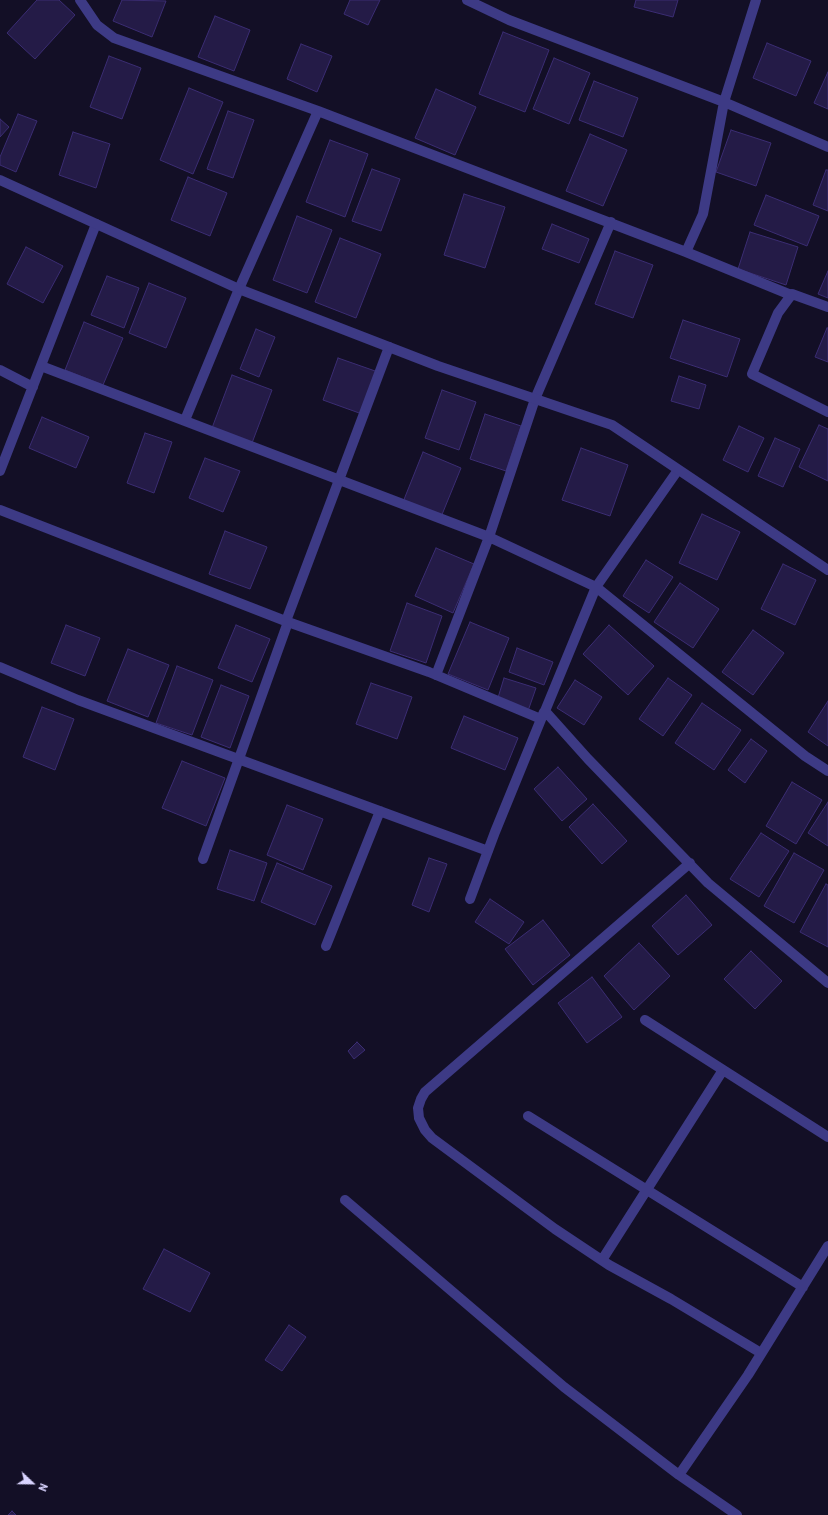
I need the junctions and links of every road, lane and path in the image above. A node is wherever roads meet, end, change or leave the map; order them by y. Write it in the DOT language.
graph roads {
  1 [pos="80,0"];
  2 [pos="467,0"];
  3 [pos="756,0"];
  4 [pos="724,102"];
  5 [pos="318,111"];
  6 [pos="828,147"];
  7 [pos="0,180"];
  8 [pos="611,222"];
  9 [pos="96,224"];
  10 [pos="686,252"];
  11 [pos="239,289"];
  12 [pos="791,294"];
  13 [pos="828,307"];
  14 [pos="389,347"];
  15 [pos="41,366"];
  16 [pos="0,370"];
  17 [pos="33,387"];
  18 [pos="536,399"];
  19 [pos="828,412"];
  20 [pos="185,420"];
  21 [pos="678,470"];
  22 [pos="0,471"];
  23 [pos="339,479"];
  24 [pos="0,510"];
  25 [pos="489,537"];
  26 [pos="827,567"];
  27 [pos="596,587"];
  28 [pos="287,622"];
  29 [pos="0,667"];
  30 [pos="436,675"];
  31 [pos="543,715"];
  32 [pos="238,758"];
  33 [pos="828,771"];
  34 [pos="380,811"];
  35 [pos="488,852"];
  36 [pos="203,859"];
  37 [pos="690,863"];
  38 [pos="470,899"];
  39 [pos="326,946"];
  40 [pos="828,983"];
  41 [pos="645,1020"];
  42 [pos="723,1070"];
  43 [pos="528,1116"];
  44 [pos="828,1137"];
  45 [pos="647,1190"];
  46 [pos="345,1200"];
  47 [pos="828,1246"];
  48 [pos="602,1260"];
  49 [pos="803,1287"];
  50 [pos="761,1353"];
  51 [pos="679,1475"];
  52 [pos="737,1515"];
  1 -- 5 [label="street"];
  2 -- 4 [label="street"];
  3 -- 4 [label="street"];
  4 -- 6 [label="street"];
  4 -- 10 [label="street"];
  5 -- 8 [label="street"];
  5 -- 11 [label="street"];
  7 -- 9 [label="street"];
  8 -- 10 [label="street"];
  8 -- 18 [label="street"];
  9 -- 11 [label="street"];
  9 -- 15 [label="street"];
  10 -- 12 [label="street"];
  11 -- 14 [label="street"];
  11 -- 20 [label="street"];
  12 -- 13 [label="street"];
  12 -- 19 [label="street"];
  14 -- 18 [label="street"];
  14 -- 23 [label="street"];
  15 -- 17 [label="street"];
  15 -- 20 [label="street"];
  16 -- 17 [label="street"];
  17 -- 22 [label="street"];
  18 -- 21 [label="street"];
  18 -- 25 [label="street"];
  20 -- 23 [label="street"];
  21 -- 26 [label="street"];
  21 -- 27 [label="street"];
  23 -- 25 [label="street"];
  23 -- 28 [label="street"];
  24 -- 28 [label="street"];
  25 -- 27 [label="street"];
  25 -- 30 [label="street"];
  27 -- 31 [label="street"];
  27 -- 33 [label="street"];
  28 -- 30 [label="street"];
  28 -- 32 [label="street"];
  29 -- 32 [label="street"];
  30 -- 31 [label="street"];
  31 -- 35 [label="street"];
  31 -- 37 [label="street"];
  32 -- 34 [label="street"];
  32 -- 36 [label="street"];
  34 -- 35 [label="street"];
  34 -- 39 [label="street"];
  35 -- 38 [label="street"];
  37 -- 40 [label="street"];
  37 -- 48 [label="street"];
  41 -- 42 [label="street"];
  42 -- 44 [label="street"];
  42 -- 45 [label="street"];
  43 -- 45 [label="street"];
  45 -- 48 [label="street"];
  45 -- 49 [label="street"];
  46 -- 51 [label="street"];
  47 -- 49 [label="street"];
  48 -- 50 [label="street"];
  49 -- 50 [label="street"];
  50 -- 51 [label="street"];
  51 -- 52 [label="street"];
}
